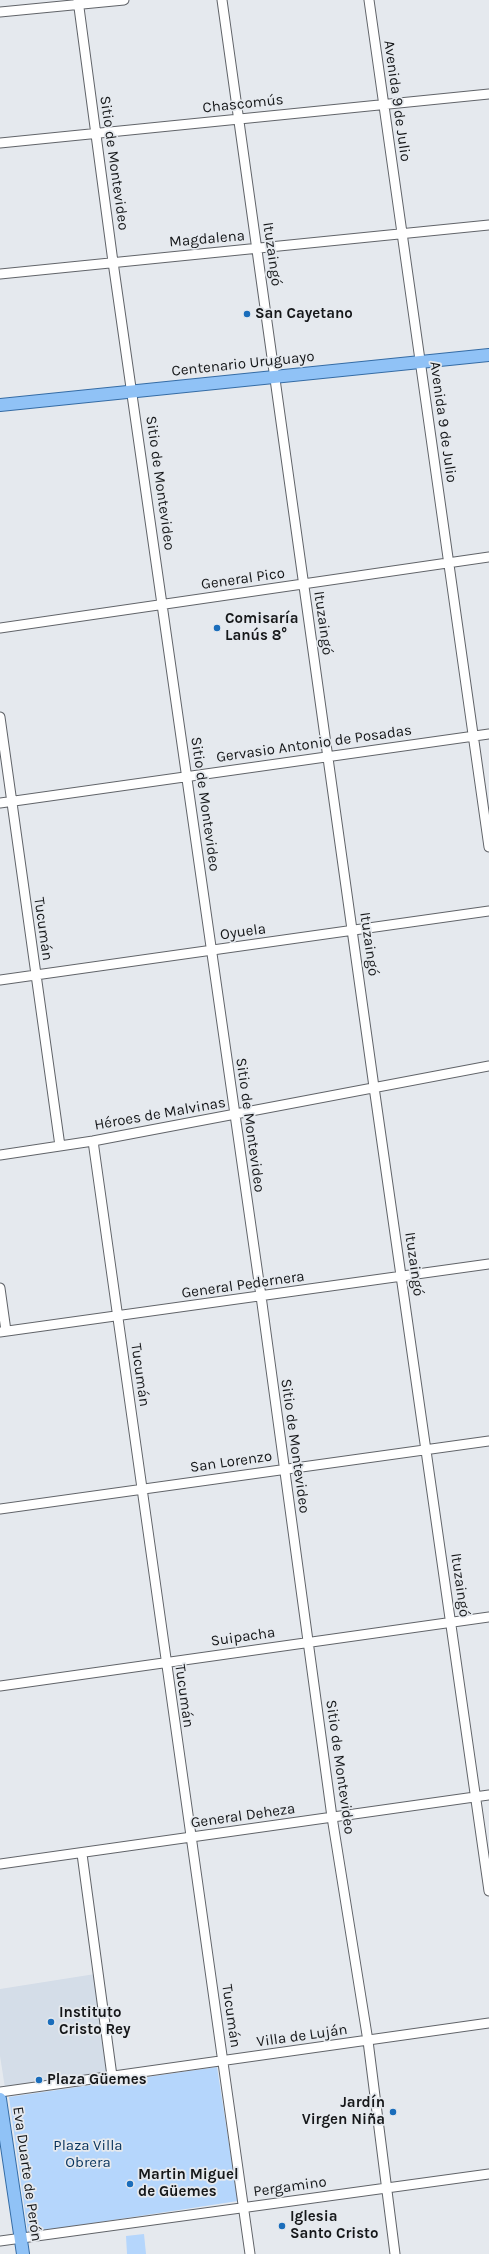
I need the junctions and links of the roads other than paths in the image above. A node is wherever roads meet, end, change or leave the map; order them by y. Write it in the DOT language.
graph roads {
  1 [pos="124,0"];
  2 [pos="222,0"];
  3 [pos="369,0"];
  4 [pos="78,2"];
  5 [pos="0,12"];
  6 [pos="489,94"];
  7 [pos="384,104"];
  8 [pos="238,118"];
  9 [pos="96,133"];
  10 [pos="0,143"];
  11 [pos="489,225"];
  12 [pos="402,233"];
  13 [pos="257,249"];
  14 [pos="113,262"];
  15 [pos="0,274"];
  16 [pos="489,355"];
  17 [pos="420,362"];
  18 [pos="275,377"];
  19 [pos="133,391"];
  20 [pos="0,405"];
  21 [pos="489,557"];
  22 [pos="449,563"];
  23 [pos="304,584"];
  24 [pos="163,605"];
  25 [pos="0,628"];
  26 [pos="0,717"];
  27 [pos="489,734"];
  28 [pos="474,736"];
  29 [pos="328,756"];
  30 [pos="187,777"];
  31 [pos="10,802"];
  32 [pos="0,803"];
  33 [pos="489,847"];
  34 [pos="489,911"];
  35 [pos="353,930"];
  36 [pos="213,951"];
  37 [pos="36,975"];
  38 [pos="0,980"];
  39 [pos="489,1066"];
  40 [pos="374,1087"];
  41 [pos="234,1115"];
  42 [pos="93,1141"];
  43 [pos="60,1146"];
  44 [pos="0,1155"];
  45 [pos="489,1264"];
  46 [pos="402,1278"];
  47 [pos="0,1288"];
  48 [pos="261,1296"];
  49 [pos="117,1316"];
  50 [pos="3,1331"];
  51 [pos="489,1440"];
  52 [pos="426,1450"];
  53 [pos="284,1469"];
  54 [pos="143,1489"];
  55 [pos="0,1509"];
  56 [pos="489,1617"];
  57 [pos="451,1622"];
  58 [pos="309,1642"];
  59 [pos="165,1662"];
  60 [pos="0,1686"];
  61 [pos="489,1795"];
  62 [pos="477,1796"];
  63 [pos="332,1817"];
  64 [pos="191,1838"];
  65 [pos="82,1854"];
  66 [pos="0,1864"];
  67 [pos="489,1891"];
  68 [pos="489,2023"];
  69 [pos="368,2041"];
  70 [pos="223,2061"];
  71 [pos="112,2076"];
  72 [pos="0,2092"];
  73 [pos="0,2099"];
  74 [pos="489,2174"];
  75 [pos="387,2188"];
  76 [pos="244,2208"];
  77 [pos="21,2238"];
  78 [pos="0,2241"];
  79 [pos="23,2254"];
  80 [pos="250,2254"];
  81 [pos="395,2254"];
  1 -- 4 [label="street"];
  2 -- 8 [label="street, Ituzaingó"];
  3 -- 7 [label="street, Avenida 9 de Julio"];
  4 -- 5 [label="street"];
  4 -- 9 [label="street, Sitio de Montevideo"];
  6 -- 7 [label="street, Chascomús"];
  7 -- 8 [label="street, Chascomús"];
  7 -- 12 [label="street, Avenida 9 de Julio"];
  8 -- 9 [label="street, Chascomús"];
  8 -- 13 [label="street, Ituzaingó"];
  9 -- 10 [label="street, Chascomús"];
  9 -- 14 [label="street, Sitio de Montevideo"];
  11 -- 12 [label="street, Magdalena"];
  12 -- 13 [label="street, Magdalena"];
  12 -- 17 [label="street, Avenida 9 de Julio"];
  13 -- 14 [label="street, Magdalena"];
  13 -- 18 [label="street, Ituzaingó"];
  14 -- 15 [label="street, Magdalena"];
  14 -- 19 [label="street, Sitio de Montevideo"];
  16 -- 17 [label="main road, Centenario Uruguayo"];
  17 -- 18 [label="main road, Centenario Uruguayo"];
  17 -- 22 [label="street, Avenida 9 de Julio"];
  18 -- 19 [label="main road, Centenario Uruguayo"];
  18 -- 23 [label="street, Ituzaingó"];
  19 -- 20 [label="main road, Centenario Uruguayo"];
  19 -- 24 [label="street, Sitio de Montevideo"];
  21 -- 22 [label="street, General Pico"];
  22 -- 23 [label="street, General Pico"];
  22 -- 28 [label="street, Avenida 9 de Julio"];
  23 -- 24 [label="street, General Pico"];
  23 -- 29 [label="street, Ituzaingó"];
  24 -- 25 [label="street, General Pico"];
  24 -- 30 [label="street, Sitio de Montevideo"];
  26 -- 31 [label="street, Tucumán"];
  27 -- 28 [label="street, Gervasio Antonio de Posadas"];
  28 -- 29 [label="street, Gervasio Antonio de Posadas"];
  28 -- 33 [label="street, Avenida 9 de Julio"];
  29 -- 30 [label="street, Gervasio Antonio de Posadas"];
  29 -- 35 [label="street, Ituzaingó"];
  30 -- 31 [label="street, Gervasio Antonio de Posadas"];
  30 -- 36 [label="street, Sitio de Montevideo"];
  31 -- 32 [label="street, Gervasio Antonio de Posadas"];
  31 -- 37 [label="street, Tucumán"];
  34 -- 35 [label="street, Oyuela"];
  35 -- 36 [label="street, Oyuela"];
  35 -- 40 [label="street, Ituzaingó"];
  36 -- 37 [label="street, Oyuela"];
  36 -- 41 [label="street, Sitio de Montevideo"];
  37 -- 38 [label="street, Oyuela"];
  37 -- 43 [label="street, Tucumán"];
  39 -- 40 [label="street, Héroes de Malvinas"];
  40 -- 41 [label="street, Héroes de Malvinas"];
  40 -- 46 [label="street, Ituzaingó"];
  41 -- 42 [label="street, Héroes de Malvinas"];
  41 -- 48 [label="street, Sitio de Montevideo"];
  42 -- 43 [label="street, Héroes de Malvinas"];
  42 -- 49 [label="street, Tucumán"];
  43 -- 44 [label="street, Héroes de Malvinas"];
  45 -- 46 [label="street, General Pedernera"];
  46 -- 48 [label="street, General Pedernera"];
  46 -- 52 [label="street, Ituzaingó"];
  47 -- 50 [label="street"];
  48 -- 49 [label="street, General Pedernera"];
  48 -- 53 [label="street, Sitio de Montevideo"];
  49 -- 50 [label="street, General Pedernera"];
  49 -- 54 [label="street, Tucumán"];
  51 -- 52 [label="street, San Lorenzo"];
  52 -- 53 [label="street, San Lorenzo"];
  52 -- 57 [label="street, Ituzaingó"];
  53 -- 54 [label="street, San Lorenzo"];
  53 -- 58 [label="street, Sitio de Montevideo"];
  54 -- 55 [label="street, San Lorenzo"];
  54 -- 59 [label="street, Tucumán"];
  56 -- 57 [label="street, Suipacha"];
  57 -- 58 [label="street, Suipacha"];
  57 -- 62 [label="street, Ituzaingó"];
  58 -- 59 [label="street, Suipacha"];
  58 -- 63 [label="street, Sitio de Montevideo"];
  59 -- 60 [label="street, Suipacha"];
  59 -- 64 [label="street, Tucumán"];
  61 -- 62 [label="street, General Deheza"];
  62 -- 63 [label="street, General Deheza"];
  62 -- 67 [label="street, Ituzaingó"];
  63 -- 64 [label="street, General Deheza"];
  63 -- 69 [label="street, Sitio de Montevideo"];
  64 -- 65 [label="street, General Deheza"];
  64 -- 70 [label="street, Tucumán"];
  65 -- 66 [label="street, General Deheza"];
  65 -- 71 [label="street"];
  68 -- 69 [label="street, Villa de Luján"];
  69 -- 70 [label="street, Villa de Luján"];
  69 -- 75 [label="street, Sitio de Montevideo"];
  70 -- 71 [label="street, Villa de Luján"];
  70 -- 76 [label="street, Tucumán"];
  71 -- 72 [label="street, Villa de Luján"];
  73 -- 77 [label="main road, Eva Duarte de Perón"];
  74 -- 75 [label="street, Pergamino"];
  75 -- 76 [label="street, Pergamino"];
  75 -- 81 [label="street, Sitio de Montevideo"];
  76 -- 77 [label="street, Pergamino"];
  76 -- 80 [label="street, Tucumán"];
  77 -- 78 [label="street, Pergamino"];
  77 -- 79 [label="main road, Eva Duarte de Perón"];
}
